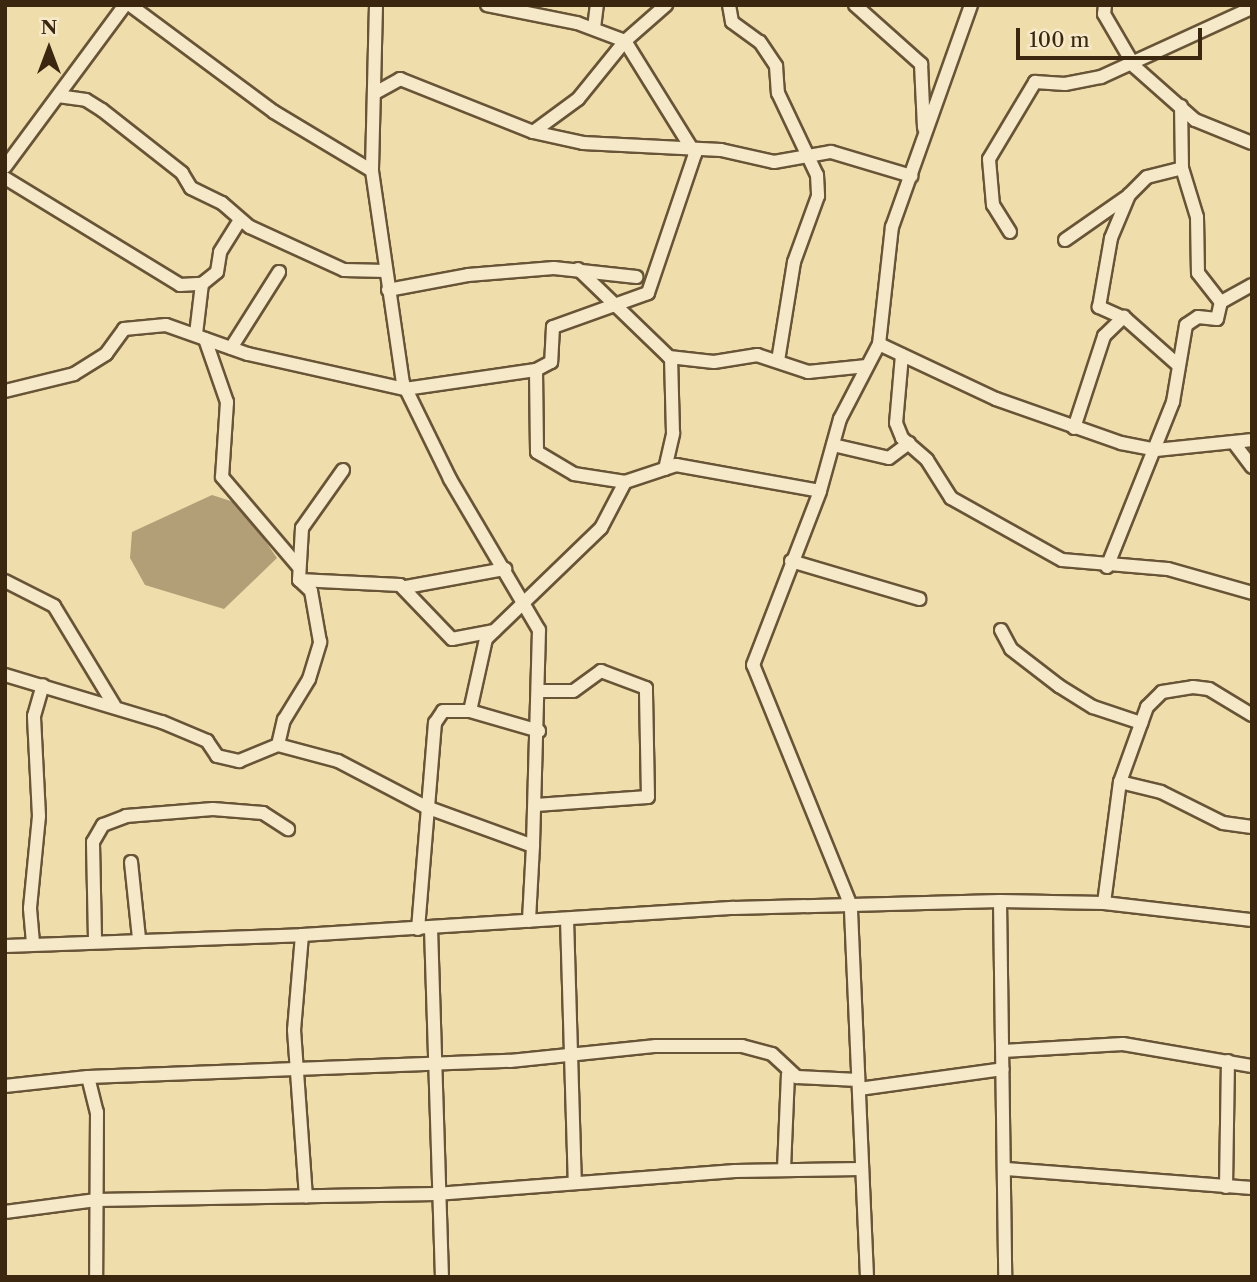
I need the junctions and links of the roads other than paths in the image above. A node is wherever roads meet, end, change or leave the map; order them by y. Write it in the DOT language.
graph roads {
  1 [pos="128,5"];
  2 [pos="376,5"];
  3 [pos="487,5"];
  4 [pos="597,5"];
  5 [pos="666,5"];
  6 [pos="729,5"];
  7 [pos="855,5"];
  8 [pos="971,5"];
  9 [pos="1105,5"];
  10 [pos="1252,8"];
  11 [pos="594,28"];
  12 [pos="625,41"];
  13 [pos="1130,61"];
  14 [pos="375,93"];
  15 [pos="58,96"];
  16 [pos="1181,106"];
  17 [pos="533,132"];
  18 [pos="924,136"];
  19 [pos="1252,143"];
  20 [pos="693,150"];
  21 [pos="807,156"];
  22 [pos="5,167"];
  23 [pos="1182,168"];
  24 [pos="372,171"];
  25 [pos="911,176"];
  26 [pos="5,178"];
  27 [pos="1129,195"];
  28 [pos="240,220"];
  29 [pos="1010,232"];
  30 [pos="1065,240"];
  31 [pos="578,269"];
  32 [pos="386,271"];
  33 [pos="279,272"];
  34 [pos="637,277"];
  35 [pos="202,284"];
  36 [pos="1252,285"];
  37 [pos="388,290"];
  38 [pos="1221,302"];
  39 [pos="615,304"];
  40 [pos="1124,317"];
  41 [pos="201,337"];
  42 [pos="879,344"];
  43 [pos="231,348"];
  44 [pos="902,355"];
  45 [pos="671,358"];
  46 [pos="778,361"];
  47 [pos="1178,365"];
  48 [pos="867,366"];
  49 [pos="536,370"];
  50 [pos="405,389"];
  51 [pos="5,391"];
  52 [pos="1074,428"];
  53 [pos="1252,440"];
  54 [pos="909,443"];
  55 [pos="1234,443"];
  56 [pos="833,445"];
  57 [pos="1156,450"];
  58 [pos="1252,467"];
  59 [pos="665,469"];
  60 [pos="343,470"];
  61 [pos="625,482"];
  62 [pos="820,491"];
  63 [pos="791,561"];
  64 [pos="1107,567"];
  65 [pos="505,569"];
  66 [pos="299,574"];
  67 [pos="5,581"];
  68 [pos="406,587"];
  69 [pos="1252,593"];
  70 [pos="919,599"];
  71 [pos="524,602"];
  72 [pos="1001,630"];
  73 [pos="494,631"];
  74 [pos="5,675"];
  75 [pos="43,685"];
  76 [pos="540,691"];
  77 [pos="114,705"];
  78 [pos="470,711"];
  79 [pos="1252,715"];
  80 [pos="1141,723"];
  81 [pos="539,731"];
  82 [pos="278,745"];
  83 [pos="1120,782"];
  84 [pos="536,805"];
  85 [pos="426,807"];
  86 [pos="1252,827"];
  87 [pos="288,829"];
  88 [pos="533,846"];
  89 [pos="131,862"];
  90 [pos="1000,901"];
  91 [pos="1104,903"];
  92 [pos="851,906"];
  93 [pos="567,919"];
  94 [pos="1252,920"];
  95 [pos="529,921"];
  96 [pos="431,928"];
  97 [pos="418,929"];
  98 [pos="302,935"];
  99 [pos="139,937"];
  100 [pos="94,939"];
  101 [pos="33,943"];
  102 [pos="5,946"];
  103 [pos="1003,1051"];
  104 [pos="568,1053"];
  105 [pos="436,1061"];
  106 [pos="1228,1061"];
  107 [pos="297,1066"];
  108 [pos="1252,1066"];
  109 [pos="1003,1069"];
  110 [pos="788,1074"];
  111 [pos="88,1077"];
  112 [pos="858,1085"];
  113 [pos="5,1086"];
  114 [pos="784,1169"];
  115 [pos="860,1169"];
  116 [pos="1006,1169"];
  117 [pos="575,1183"];
  118 [pos="1226,1187"];
  119 [pos="1252,1188"];
  120 [pos="436,1194"];
  121 [pos="306,1197"];
  122 [pos="96,1200"];
  123 [pos="5,1212"];
  124 [pos="96,1277"];
  125 [pos="442,1277"];
  126 [pos="867,1277"];
  127 [pos="1005,1277"];
  1 -- 15 [label="street"];
  1 -- 24 [label="street"];
  2 -- 14 [label="street"];
  3 -- 11 [label="street"];
  4 -- 11 [label="street"];
  5 -- 12 [label="street"];
  6 -- 21 [label="street"];
  7 -- 18 [label="street"];
  8 -- 18 [label="street"];
  9 -- 13 [label="street"];
  10 -- 13 [label="street"];
  11 -- 12 [label="street"];
  12 -- 17 [label="street"];
  12 -- 20 [label="street"];
  13 -- 16 [label="street"];
  13 -- 29 [label="street"];
  14 -- 17 [label="street"];
  14 -- 24 [label="street"];
  15 -- 22 [label="street"];
  15 -- 28 [label="street"];
  16 -- 19 [label="street"];
  16 -- 23 [label="street"];
  17 -- 20 [label="street"];
  18 -- 25 [label="street"];
  20 -- 21 [label="street"];
  20 -- 39 [label="street"];
  21 -- 25 [label="street"];
  21 -- 46 [label="street"];
  23 -- 27 [label="street"];
  23 -- 38 [label="street"];
  24 -- 32 [label="street"];
  25 -- 42 [label="street"];
  26 -- 35 [label="street"];
  27 -- 30 [label="street"];
  27 -- 40 [label="street"];
  28 -- 32 [label="street"];
  28 -- 35 [label="street"];
  31 -- 34 [label="street"];
  31 -- 37 [label="street"];
  31 -- 39 [label="street"];
  32 -- 37 [label="street"];
  33 -- 43 [label="street"];
  35 -- 41 [label="street"];
  36 -- 38 [label="street"];
  37 -- 50 [label="street"];
  38 -- 47 [label="street"];
  39 -- 45 [label="street"];
  39 -- 49 [label="street"];
  40 -- 47 [label="street"];
  40 -- 52 [label="street"];
  41 -- 43 [label="street"];
  41 -- 51 [label="street"];
  41 -- 66 [label="street"];
  42 -- 44 [label="street"];
  42 -- 48 [label="street"];
  43 -- 50 [label="street"];
  44 -- 52 [label="street"];
  44 -- 54 [label="street"];
  45 -- 46 [label="street"];
  45 -- 59 [label="street"];
  46 -- 48 [label="street"];
  47 -- 57 [label="street"];
  48 -- 56 [label="street"];
  49 -- 50 [label="street"];
  49 -- 61 [label="street"];
  50 -- 65 [label="street"];
  52 -- 57 [label="street"];
  53 -- 55 [label="street"];
  54 -- 56 [label="street"];
  54 -- 64 [label="street"];
  55 -- 57 [label="street"];
  55 -- 58 [label="street"];
  56 -- 62 [label="street"];
  57 -- 64 [label="street"];
  59 -- 61 [label="street"];
  59 -- 62 [label="street"];
  60 -- 66 [label="street"];
  61 -- 71 [label="street"];
  62 -- 63 [label="street"];
  63 -- 70 [label="street"];
  63 -- 92 [label="street"];
  64 -- 69 [label="street"];
  65 -- 68 [label="street"];
  65 -- 71 [label="street"];
  66 -- 68 [label="street"];
  66 -- 82 [label="street"];
  67 -- 77 [label="street"];
  68 -- 73 [label="street"];
  71 -- 73 [label="street"];
  71 -- 76 [label="street"];
  72 -- 80 [label="street"];
  73 -- 78 [label="street"];
  74 -- 75 [label="street"];
  75 -- 77 [label="street"];
  75 -- 101 [label="street"];
  76 -- 81 [label="street"];
  76 -- 84 [label="street"];
  77 -- 82 [label="street"];
  78 -- 81 [label="street"];
  78 -- 85 [label="street"];
  79 -- 80 [label="street"];
  80 -- 83 [label="street"];
  81 -- 84 [label="street"];
  82 -- 85 [label="street"];
  83 -- 86 [label="street"];
  83 -- 91 [label="street"];
  84 -- 88 [label="street"];
  85 -- 88 [label="street"];
  85 -- 97 [label="street"];
  87 -- 100 [label="street"];
  88 -- 95 [label="street"];
  89 -- 99 [label="street"];
  90 -- 91 [label="street"];
  90 -- 92 [label="street"];
  90 -- 103 [label="street"];
  91 -- 94 [label="street"];
  92 -- 93 [label="street"];
  92 -- 112 [label="street"];
  93 -- 95 [label="street"];
  93 -- 104 [label="street"];
  95 -- 96 [label="street"];
  96 -- 97 [label="street"];
  96 -- 105 [label="street"];
  97 -- 98 [label="street"];
  98 -- 99 [label="street"];
  98 -- 107 [label="street"];
  99 -- 100 [label="street"];
  100 -- 101 [label="street"];
  101 -- 102 [label="street"];
  103 -- 106 [label="street"];
  103 -- 109 [label="street"];
  104 -- 105 [label="street"];
  104 -- 110 [label="street"];
  104 -- 117 [label="street"];
  105 -- 107 [label="street"];
  105 -- 120 [label="street"];
  106 -- 108 [label="street"];
  106 -- 118 [label="street"];
  107 -- 111 [label="street"];
  107 -- 121 [label="street"];
  109 -- 112 [label="street"];
  109 -- 116 [label="street"];
  110 -- 112 [label="street"];
  110 -- 114 [label="street"];
  111 -- 113 [label="street"];
  111 -- 122 [label="street"];
  112 -- 115 [label="street"];
  114 -- 115 [label="street"];
  114 -- 117 [label="street"];
  115 -- 126 [label="street"];
  116 -- 118 [label="street"];
  116 -- 127 [label="street"];
  117 -- 120 [label="street"];
  118 -- 119 [label="street"];
  120 -- 121 [label="street"];
  120 -- 125 [label="street"];
  121 -- 122 [label="street"];
  122 -- 123 [label="street"];
  122 -- 124 [label="street"];
}
